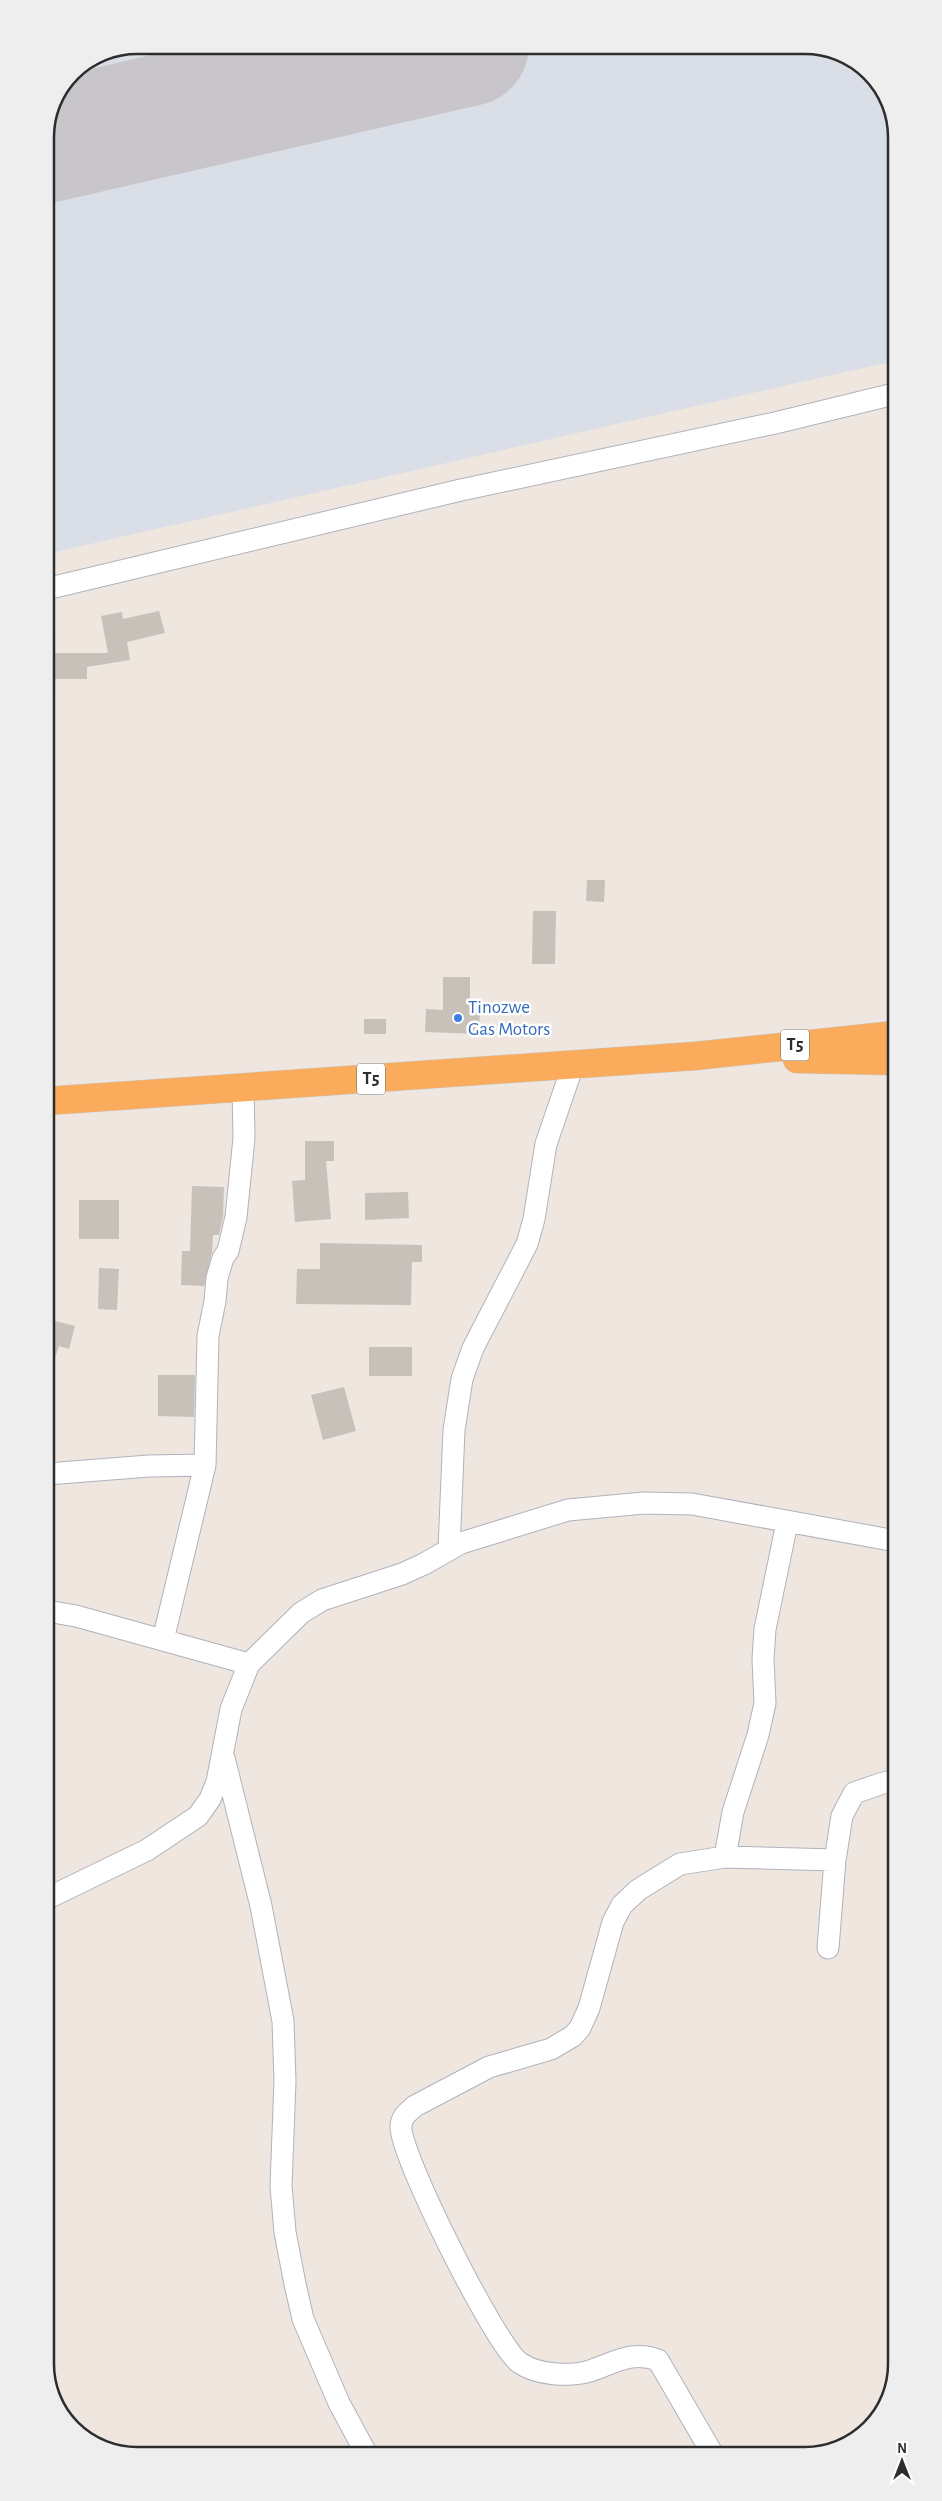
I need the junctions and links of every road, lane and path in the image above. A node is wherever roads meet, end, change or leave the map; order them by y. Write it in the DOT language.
graph roads {
  1 [pos="888,395"];
  2 [pos="54,586"];
  3 [pos="888,1036"];
  4 [pos="695,1056"];
  5 [pos="888,1061"];
  6 [pos="573,1065"];
  7 [pos="243,1087"];
  8 [pos="54,1100"];
  9 [pos="205,1465"];
  10 [pos="54,1473"];
  11 [pos="787,1523"];
  12 [pos="888,1539"];
  13 [pos="449,1549"];
  14 [pos="54,1612"];
  15 [pos="163,1640"];
  16 [pos="250,1664"];
  17 [pos="222,1752"];
  18 [pos="888,1782"];
  19 [pos="725,1857"];
  20 [pos="835,1860"];
  21 [pos="54,1895"];
  22 [pos="828,1948"];
  23 [pos="363,2447"];
  24 [pos="709,2447"];
  1 -- 2 [label="street"];
  3 -- 4 [label="highway, T5"];
  4 -- 5 [label="highway, T5"];
  4 -- 6 [label="highway, T5"];
  6 -- 7 [label="highway, T5"];
  6 -- 13 [label="street"];
  7 -- 8 [label="highway, T5"];
  7 -- 9 [label="street"];
  9 -- 10 [label="street"];
  9 -- 15 [label="street"];
  11 -- 12 [label="street"];
  11 -- 13 [label="street"];
  11 -- 19 [label="street"];
  13 -- 16 [label="street"];
  14 -- 15 [label="street"];
  15 -- 16 [label="street"];
  16 -- 17 [label="street"];
  17 -- 21 [label="street"];
  17 -- 23 [label="street"];
  18 -- 20 [label="street"];
  19 -- 20 [label="street"];
  19 -- 24 [label="street"];
  20 -- 22 [label="street"];
}
